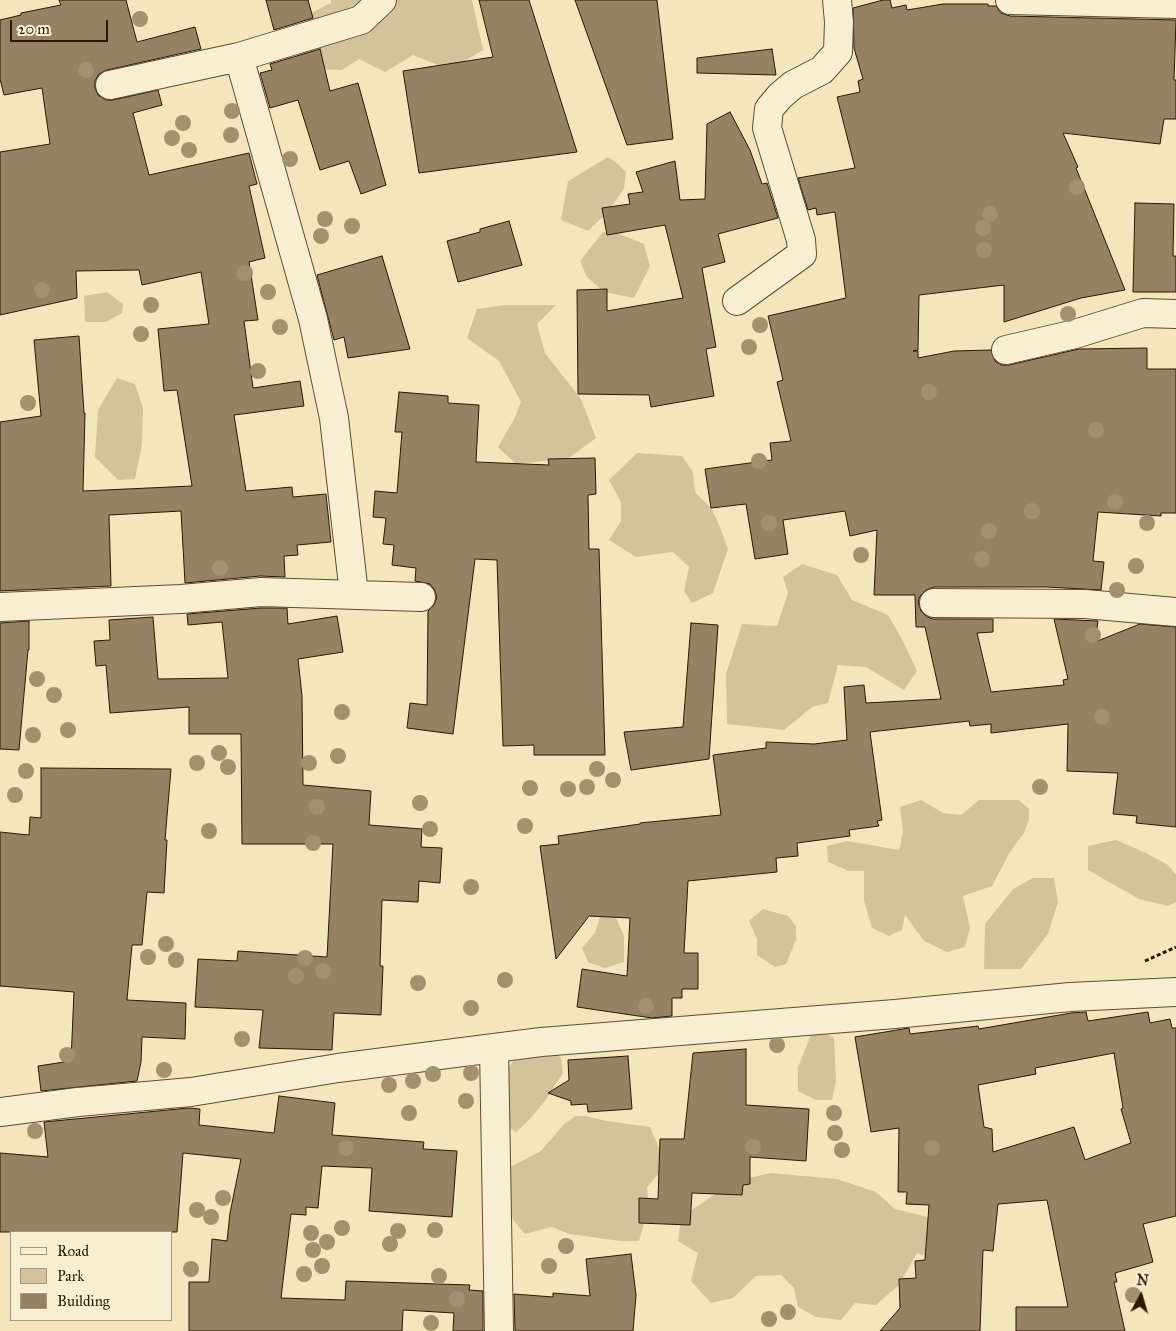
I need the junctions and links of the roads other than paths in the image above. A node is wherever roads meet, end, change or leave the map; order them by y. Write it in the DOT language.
graph roads {
  1 [pos="382,0"];
  2 [pos="837,0"];
  3 [pos="1010,0"];
  4 [pos="1176,4"];
  5 [pos="239,57"];
  6 [pos="110,85"];
  7 [pos="737,301"];
  8 [pos="1176,314"];
  9 [pos="1006,350"];
  10 [pos="354,594"];
  11 [pos="421,597"];
  12 [pos="934,603"];
  13 [pos="0,607"];
  14 [pos="1176,612"];
  15 [pos="1176,992"];
  16 [pos="494,1048"];
  17 [pos="0,1112"];
  18 [pos="500,1331"];
  1 -- 5 [label="street"];
  2 -- 7 [label="street"];
  3 -- 4 [label="street"];
  5 -- 6 [label="street"];
  5 -- 10 [label="street"];
  8 -- 9 [label="street"];
  10 -- 11 [label="street"];
  10 -- 13 [label="street"];
  12 -- 14 [label="street"];
  15 -- 16 [label="street"];
  16 -- 17 [label="street"];
  16 -- 18 [label="street"];
}
